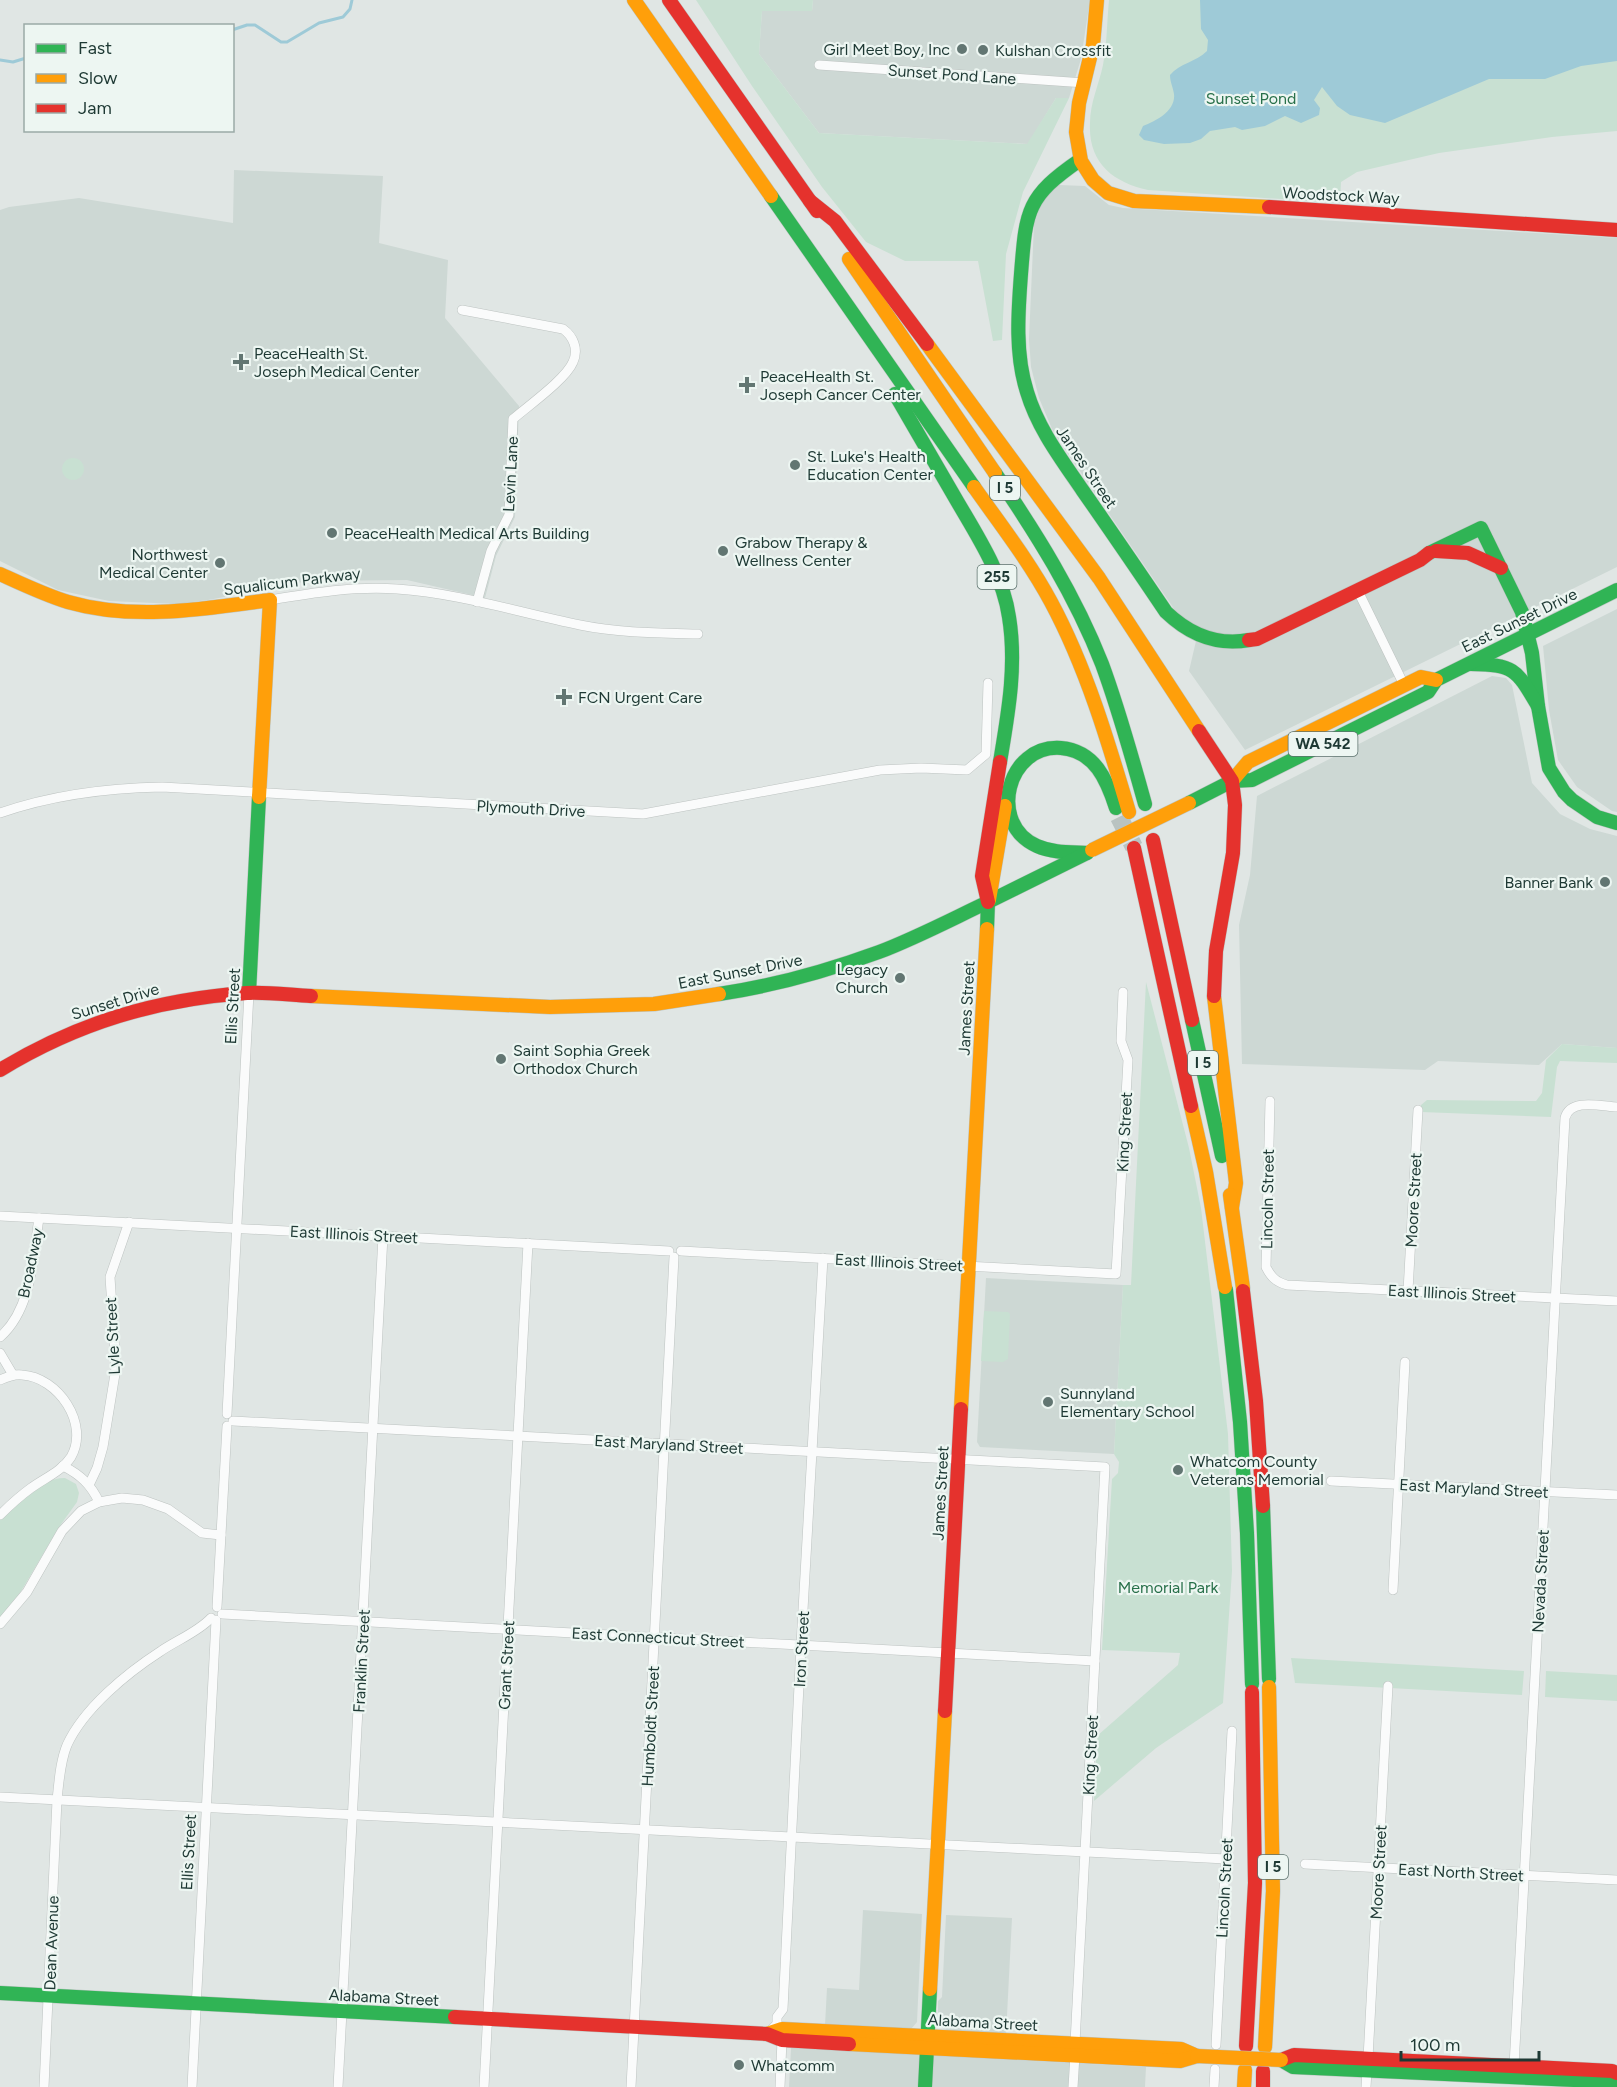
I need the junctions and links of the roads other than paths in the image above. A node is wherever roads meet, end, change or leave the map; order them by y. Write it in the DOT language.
graph roads {
  1 [pos="634,0"];
  2 [pos="669,0"];
  3 [pos="1097,0"];
  4 [pos="819,66"];
  5 [pos="1085,83"];
  6 [pos="1080,160"];
  7 [pos="810,201"];
  8 [pos="1617,230"];
  9 [pos="462,310"];
  10 [pos="874,346"];
  11 [pos="1434,550"];
  12 [pos="1501,568"];
  13 [pos="0,574"];
  14 [pos="1617,590"];
  15 [pos="1358,591"];
  16 [pos="270,600"];
  17 [pos="477,602"];
  18 [pos="698,634"];
  19 [pos="1528,634"];
  20 [pos="1468,664"];
  21 [pos="1436,680"];
  22 [pos="988,683"];
  23 [pos="1404,685"];
  24 [pos="1538,706"];
  25 [pos="1232,781"];
  26 [pos="260,793"];
  27 [pos="1006,796"];
  28 [pos="1145,804"];
  29 [pos="0,813"];
  30 [pos="1617,822"];
  31 [pos="1153,840"];
  32 [pos="1134,848"];
  33 [pos="1090,852"];
  34 [pos="988,902"];
  35 [pos="1123,992"];
  36 [pos="249,993"];
  37 [pos="0,1070"];
  38 [pos="1270,1101"];
  39 [pos="1617,1107"];
  40 [pos="1418,1110"];
  41 [pos="1232,1207"];
  42 [pos="0,1216"];
  43 [pos="39,1218"];
  44 [pos="129,1222"];
  45 [pos="237,1228"];
  46 [pos="383,1236"];
  47 [pos="528,1243"];
  48 [pos="675,1253"];
  49 [pos="823,1258"];
  50 [pos="969,1266"];
  51 [pos="1116,1274"];
  52 [pos="1287,1285"];
  53 [pos="1408,1291"];
  54 [pos="1555,1298"];
  55 [pos="1617,1302"];
  56 [pos="0,1337"];
  57 [pos="0,1353"];
  58 [pos="1406,1362"];
  59 [pos="13,1375"];
  60 [pos="0,1380"];
  61 [pos="229,1420"];
  62 [pos="373,1429"];
  63 [pos="518,1437"];
  64 [pos="665,1444"];
  65 [pos="813,1452"];
  66 [pos="958,1460"];
  67 [pos="63,1466"];
  68 [pos="1105,1467"];
  69 [pos="1331,1480"];
  70 [pos="1399,1484"];
  71 [pos="90,1485"];
  72 [pos="1545,1492"];
  73 [pos="1617,1495"];
  74 [pos="99,1502"];
  75 [pos="0,1515"];
  76 [pos="221,1534"];
  77 [pos="1393,1590"];
  78 [pos="216,1615"];
  79 [pos="363,1622"];
  80 [pos="0,1624"];
  81 [pos="508,1629"];
  82 [pos="655,1637"];
  83 [pos="801,1645"];
  84 [pos="948,1653"];
  85 [pos="1095,1660"];
  86 [pos="1388,1686"];
  87 [pos="1232,1731"];
  88 [pos="0,1797"];
  89 [pos="57,1800"];
  90 [pos="206,1808"];
  91 [pos="352,1815"];
  92 [pos="498,1822"];
  93 [pos="645,1830"];
  94 [pos="790,1837"];
  95 [pos="938,1845"];
  96 [pos="1085,1852"];
  97 [pos="1226,1859"];
  98 [pos="1305,1864"];
  99 [pos="1378,1868"];
  100 [pos="1524,1875"];
  101 [pos="1617,1880"];
  102 [pos="0,1993"];
  103 [pos="48,1996"];
  104 [pos="196,2004"];
  105 [pos="342,2011"];
  106 [pos="487,2019"];
  107 [pos="634,2027"];
  108 [pos="767,2034"];
  109 [pos="782,2040"];
  110 [pos="927,2042"];
  111 [pos="1216,2045"];
  112 [pos="1246,2046"];
  113 [pos="1265,2047"];
  114 [pos="1075,2049"];
  115 [pos="1197,2056"];
  116 [pos="1368,2064"];
  117 [pos="1215,2068"];
  118 [pos="1245,2070"];
  119 [pos="1263,2071"];
  120 [pos="1617,2073"];
  121 [pos="1513,2077"];
  122 [pos="1617,2082"];
  123 [pos="44,2087"];
  124 [pos="192,2087"];
  125 [pos="338,2087"];
  126 [pos="484,2087"];
  127 [pos="631,2087"];
  128 [pos="780,2087"];
  129 [pos="925,2087"];
  130 [pos="1073,2087"];
  131 [pos="1214,2087"];
  132 [pos="1244,2087"];
  133 [pos="1263,2087"];
  134 [pos="1366,2087"];
  1 -- 10 [label="main road, I 5"];
  2 -- 7 [label="main road, I 5"];
  3 -- 5 [label="main road"];
  4 -- 5 [label="street, Sunset Pond Lane"];
  5 -- 6 [label="main road"];
  6 -- 8 [label="main road, Woodstock Way"];
  6 -- 15 [label="main road, James Street"];
  7 -- 25 [label="main road"];
  7 -- 28 [label="main road, I 5"];
  9 -- 17 [label="street, Levin Lane"];
  10 -- 27 [label="main road, I 5"];
  10 -- 34 [label="main road, 255"];
  11 -- 12 [label="main road"];
  11 -- 12 [label="main road, James Street"];
  11 -- 15 [label="main road, James Street"];
  12 -- 19 [label="main road"];
  13 -- 16 [label="main road, Squalicum Parkway"];
  14 -- 19 [label="main road, East Sunset Drive / WA 542"];
  15 -- 23 [label="street"];
  16 -- 17 [label="street, Squalicum Parkway"];
  16 -- 26 [label="main road, Ellis Street"];
  17 -- 18 [label="street, Squalicum Parkway"];
  19 -- 20 [label="main road, East Sunset Drive / WA 542"];
  19 -- 24 [label="main road"];
  20 -- 21 [label="main road, East Sunset Drive / WA 542"];
  20 -- 24 [label="main road"];
  21 -- 23 [label="main road, East Sunset Drive / WA 542"];
  21 -- 25 [label="main road, East Sunset Drive / WA 542"];
  22 -- 26 [label="street, Plymouth Drive"];
  23 -- 25 [label="main road, East Sunset Drive / WA 542"];
  24 -- 30 [label="main road"];
  25 -- 33 [label="main road, East Sunset Drive / WA 542, bridge"];
  25 -- 41 [label="main road"];
  26 -- 29 [label="street, Plymouth Drive"];
  26 -- 36 [label="main road, Ellis Street"];
  27 -- 33 [label="main road"];
  27 -- 34 [label="main road"];
  31 -- 41 [label="main road, I 5"];
  32 -- 112 [label="main road, I 5"];
  33 -- 34 [label="main road, East Sunset Drive"];
  34 -- 36 [label="main road, East Sunset Drive"];
  34 -- 50 [label="main road, James Street"];
  35 -- 51 [label="street, King Street"];
  36 -- 37 [label="main road, Sunset Drive"];
  36 -- 45 [label="street, Ellis Street"];
  38 -- 52 [label="street, Lincoln Street"];
  39 -- 54 [label="street, Nevada Street"];
  40 -- 53 [label="street, Moore Street"];
  41 -- 113 [label="main road, I 5"];
  42 -- 43 [label="street, East Illinois Street"];
  43 -- 44 [label="street, East Illinois Street"];
  43 -- 56 [label="street, Broadway"];
  44 -- 45 [label="street, East Illinois Street"];
  44 -- 71 [label="street, Lyle Street"];
  45 -- 46 [label="street, East Illinois Street"];
  45 -- 61 [label="street, Ellis Street"];
  46 -- 47 [label="street, East Illinois Street"];
  46 -- 62 [label="street, Franklin Street"];
  47 -- 48 [label="street, East Illinois Street"];
  47 -- 63 [label="street, Grant Street"];
  48 -- 49 [label="street, East Illinois Street"];
  48 -- 64 [label="street, Humboldt Street"];
  49 -- 50 [label="street, East Illinois Street"];
  49 -- 65 [label="street, Iron Street"];
  50 -- 51 [label="street, East Illinois Street"];
  50 -- 66 [label="main road, James Street"];
  52 -- 53 [label="street, East Illinois Street"];
  53 -- 54 [label="street, East Illinois Street"];
  54 -- 55 [label="street, East Illinois Street"];
  54 -- 72 [label="street, Nevada Street"];
  57 -- 59 [label="street"];
  58 -- 70 [label="street"];
  59 -- 60 [label="street"];
  59 -- 67 [label="street"];
  61 -- 62 [label="street, East Maryland Street"];
  61 -- 76 [label="street, Ellis Street"];
  62 -- 63 [label="street, East Maryland Street"];
  62 -- 79 [label="street, Franklin Street"];
  63 -- 64 [label="street, East Maryland Street"];
  63 -- 81 [label="street, Grant Street"];
  64 -- 65 [label="street, East Maryland Street"];
  64 -- 82 [label="street, Humboldt Street"];
  65 -- 66 [label="street, East Maryland Street"];
  65 -- 83 [label="street, Iron Street"];
  66 -- 68 [label="street, East Maryland Street"];
  66 -- 84 [label="main road, James Street"];
  67 -- 71 [label="street"];
  67 -- 75 [label="street"];
  68 -- 85 [label="street, King Street"];
  69 -- 70 [label="street, East Maryland Street"];
  70 -- 72 [label="street, East Maryland Street"];
  70 -- 77 [label="street"];
  71 -- 74 [label="street"];
  72 -- 73 [label="street, East Maryland Street"];
  72 -- 100 [label="street, Nevada Street"];
  74 -- 76 [label="street"];
  74 -- 80 [label="street"];
  76 -- 78 [label="street, Ellis Street"];
  78 -- 79 [label="street, East Connecticut Street"];
  78 -- 89 [label="street, Dean Avenue"];
  78 -- 90 [label="street, Ellis Street"];
  79 -- 81 [label="street, East Connecticut Street"];
  79 -- 91 [label="street, Franklin Street"];
  81 -- 82 [label="street, East Connecticut Street"];
  81 -- 92 [label="street, Grant Street"];
  82 -- 83 [label="street, East Connecticut Street"];
  82 -- 93 [label="street, Humboldt Street"];
  83 -- 84 [label="street, East Connecticut Street"];
  83 -- 94 [label="street, Iron Street"];
  84 -- 85 [label="street, East Connecticut Street"];
  84 -- 95 [label="main road, James Street"];
  85 -- 96 [label="street, King Street"];
  86 -- 99 [label="street, Moore Street"];
  87 -- 97 [label="street, Lincoln Street"];
  88 -- 89 [label="street"];
  89 -- 90 [label="street"];
  89 -- 103 [label="street, Dean Avenue"];
  90 -- 91 [label="street"];
  90 -- 104 [label="street, Ellis Street"];
  91 -- 92 [label="street"];
  91 -- 105 [label="street, Franklin Street"];
  92 -- 93 [label="street"];
  92 -- 106 [label="street, Grant Street"];
  93 -- 94 [label="street"];
  93 -- 107 [label="street, Humboldt Street"];
  94 -- 95 [label="street"];
  94 -- 108 [label="street, Iron Street"];
  95 -- 96 [label="street"];
  95 -- 110 [label="main road, James Street"];
  96 -- 97 [label="street"];
  96 -- 114 [label="street, King Street"];
  97 -- 111 [label="street, Lincoln Street"];
  98 -- 99 [label="street, East North Street"];
  99 -- 100 [label="street, East North Street"];
  99 -- 116 [label="street, Moore Street"];
  100 -- 101 [label="street, East North Street"];
  100 -- 121 [label="street, Nevada Street"];
  102 -- 103 [label="main road, Alabama Street"];
  103 -- 104 [label="main road, Alabama Street"];
  103 -- 123 [label="street, Dean Avenue"];
  104 -- 105 [label="main road, Alabama Street"];
  104 -- 124 [label="street, Ellis Street"];
  105 -- 106 [label="main road, Alabama Street"];
  105 -- 125 [label="street, Franklin Street"];
  106 -- 107 [label="main road, Alabama Street"];
  106 -- 126 [label="street, Grant Street"];
  107 -- 108 [label="main road, Alabama Street"];
  107 -- 127 [label="street, Humboldt Street"];
  108 -- 109 [label="main road, Alabama Street"];
  108 -- 110 [label="main road, Alabama Street"];
  109 -- 110 [label="main road, Alabama Street"];
  109 -- 128 [label="street"];
  110 -- 114 [label="main road, Alabama Street"];
  110 -- 129 [label="main road, James Street"];
  114 -- 115 [label="main road, Alabama Street"];
  114 -- 115 [label="main road, Alabama Street"];
  114 -- 130 [label="street, King Street"];
  115 -- 116 [label="main road, Alabama Street, bridge"];
  116 -- 121 [label="main road, Alabama Street"];
  116 -- 134 [label="street, Moore Street"];
  117 -- 131 [label="street"];
  118 -- 132 [label="main road"];
  119 -- 133 [label="main road"];
  120 -- 121 [label="main road, Alabama Street"];
  121 -- 122 [label="main road, Alabama Street"];
}
